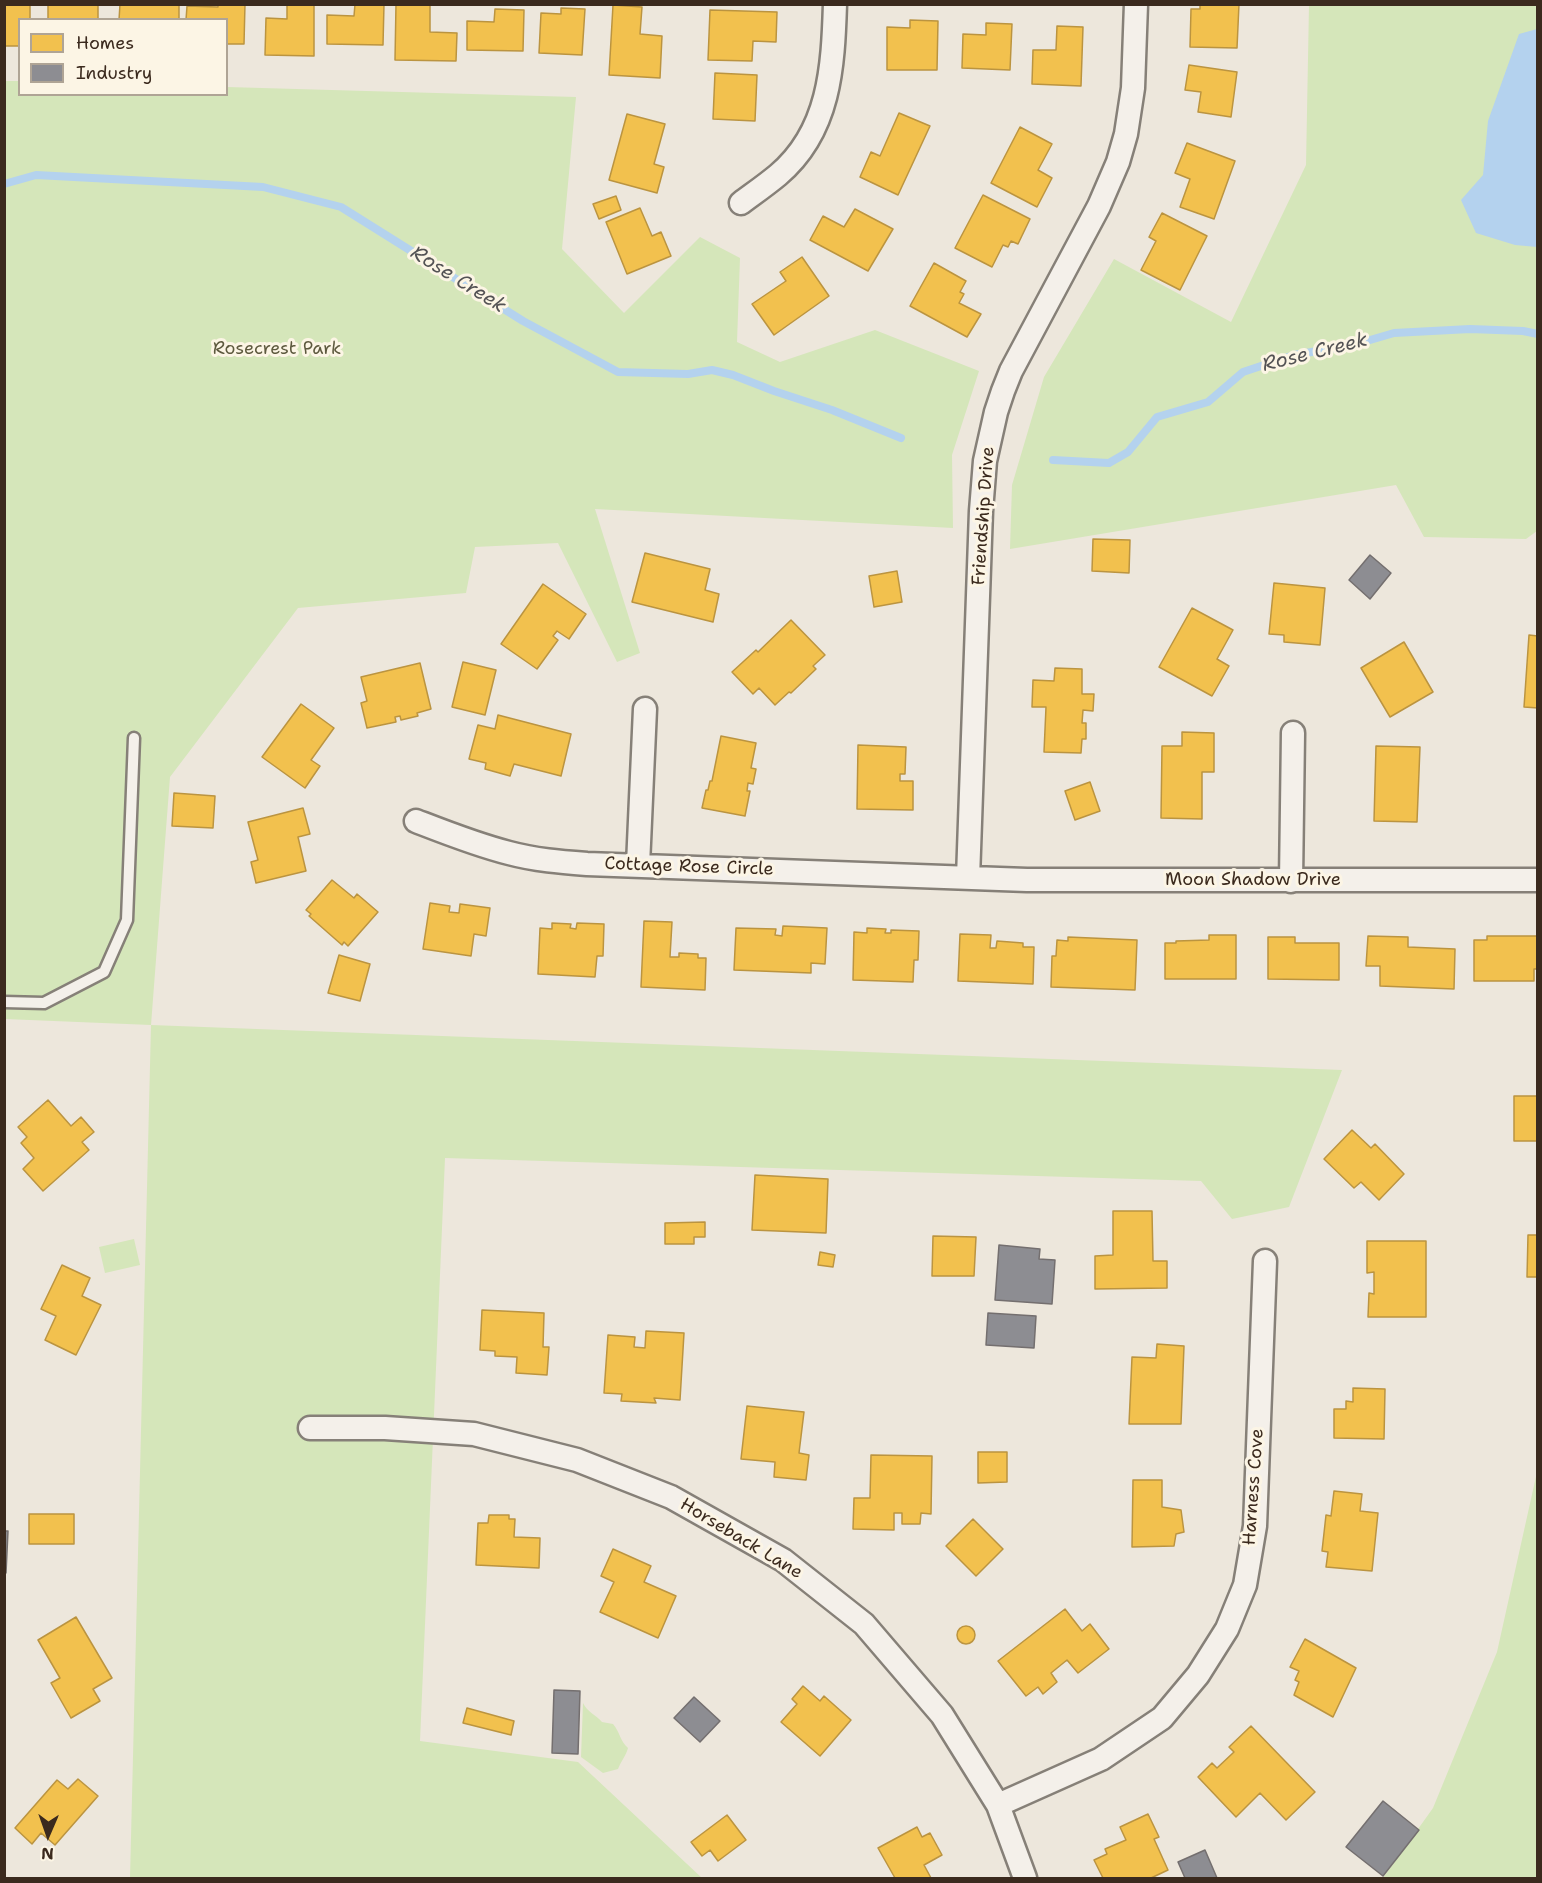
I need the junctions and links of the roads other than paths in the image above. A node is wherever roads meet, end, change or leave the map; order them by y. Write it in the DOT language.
graph roads {
  1 [pos="835,4"];
  2 [pos="1136,4"];
  3 [pos="741,203"];
  4 [pos="645,709"];
  5 [pos="1293,733"];
  6 [pos="134,738"];
  7 [pos="416,821"];
  8 [pos="638,866"];
  9 [pos="968,878"];
  10 [pos="1538,880"];
  11 [pos="1291,881"];
  12 [pos="4,1002"];
  13 [pos="1265,1261"];
  14 [pos="310,1428"];
  15 [pos="998,1805"];
  16 [pos="1025,1878"];
  1 -- 3 [label="street"];
  2 -- 9 [label="street, Friendship Drive"];
  4 -- 8 [label="street"];
  5 -- 11 [label="street"];
  6 -- 12 [label="lane"];
  7 -- 8 [label="street, Cottage Rose Circle"];
  8 -- 9 [label="street, Cottage Rose Circle"];
  9 -- 11 [label="street, Moon Shadow Drive"];
  10 -- 11 [label="street, Moon Shadow Drive"];
  13 -- 15 [label="street, Harness Cove"];
  14 -- 15 [label="street, Horseback Lane"];
  15 -- 16 [label="street, Horseback Lane"];
}
